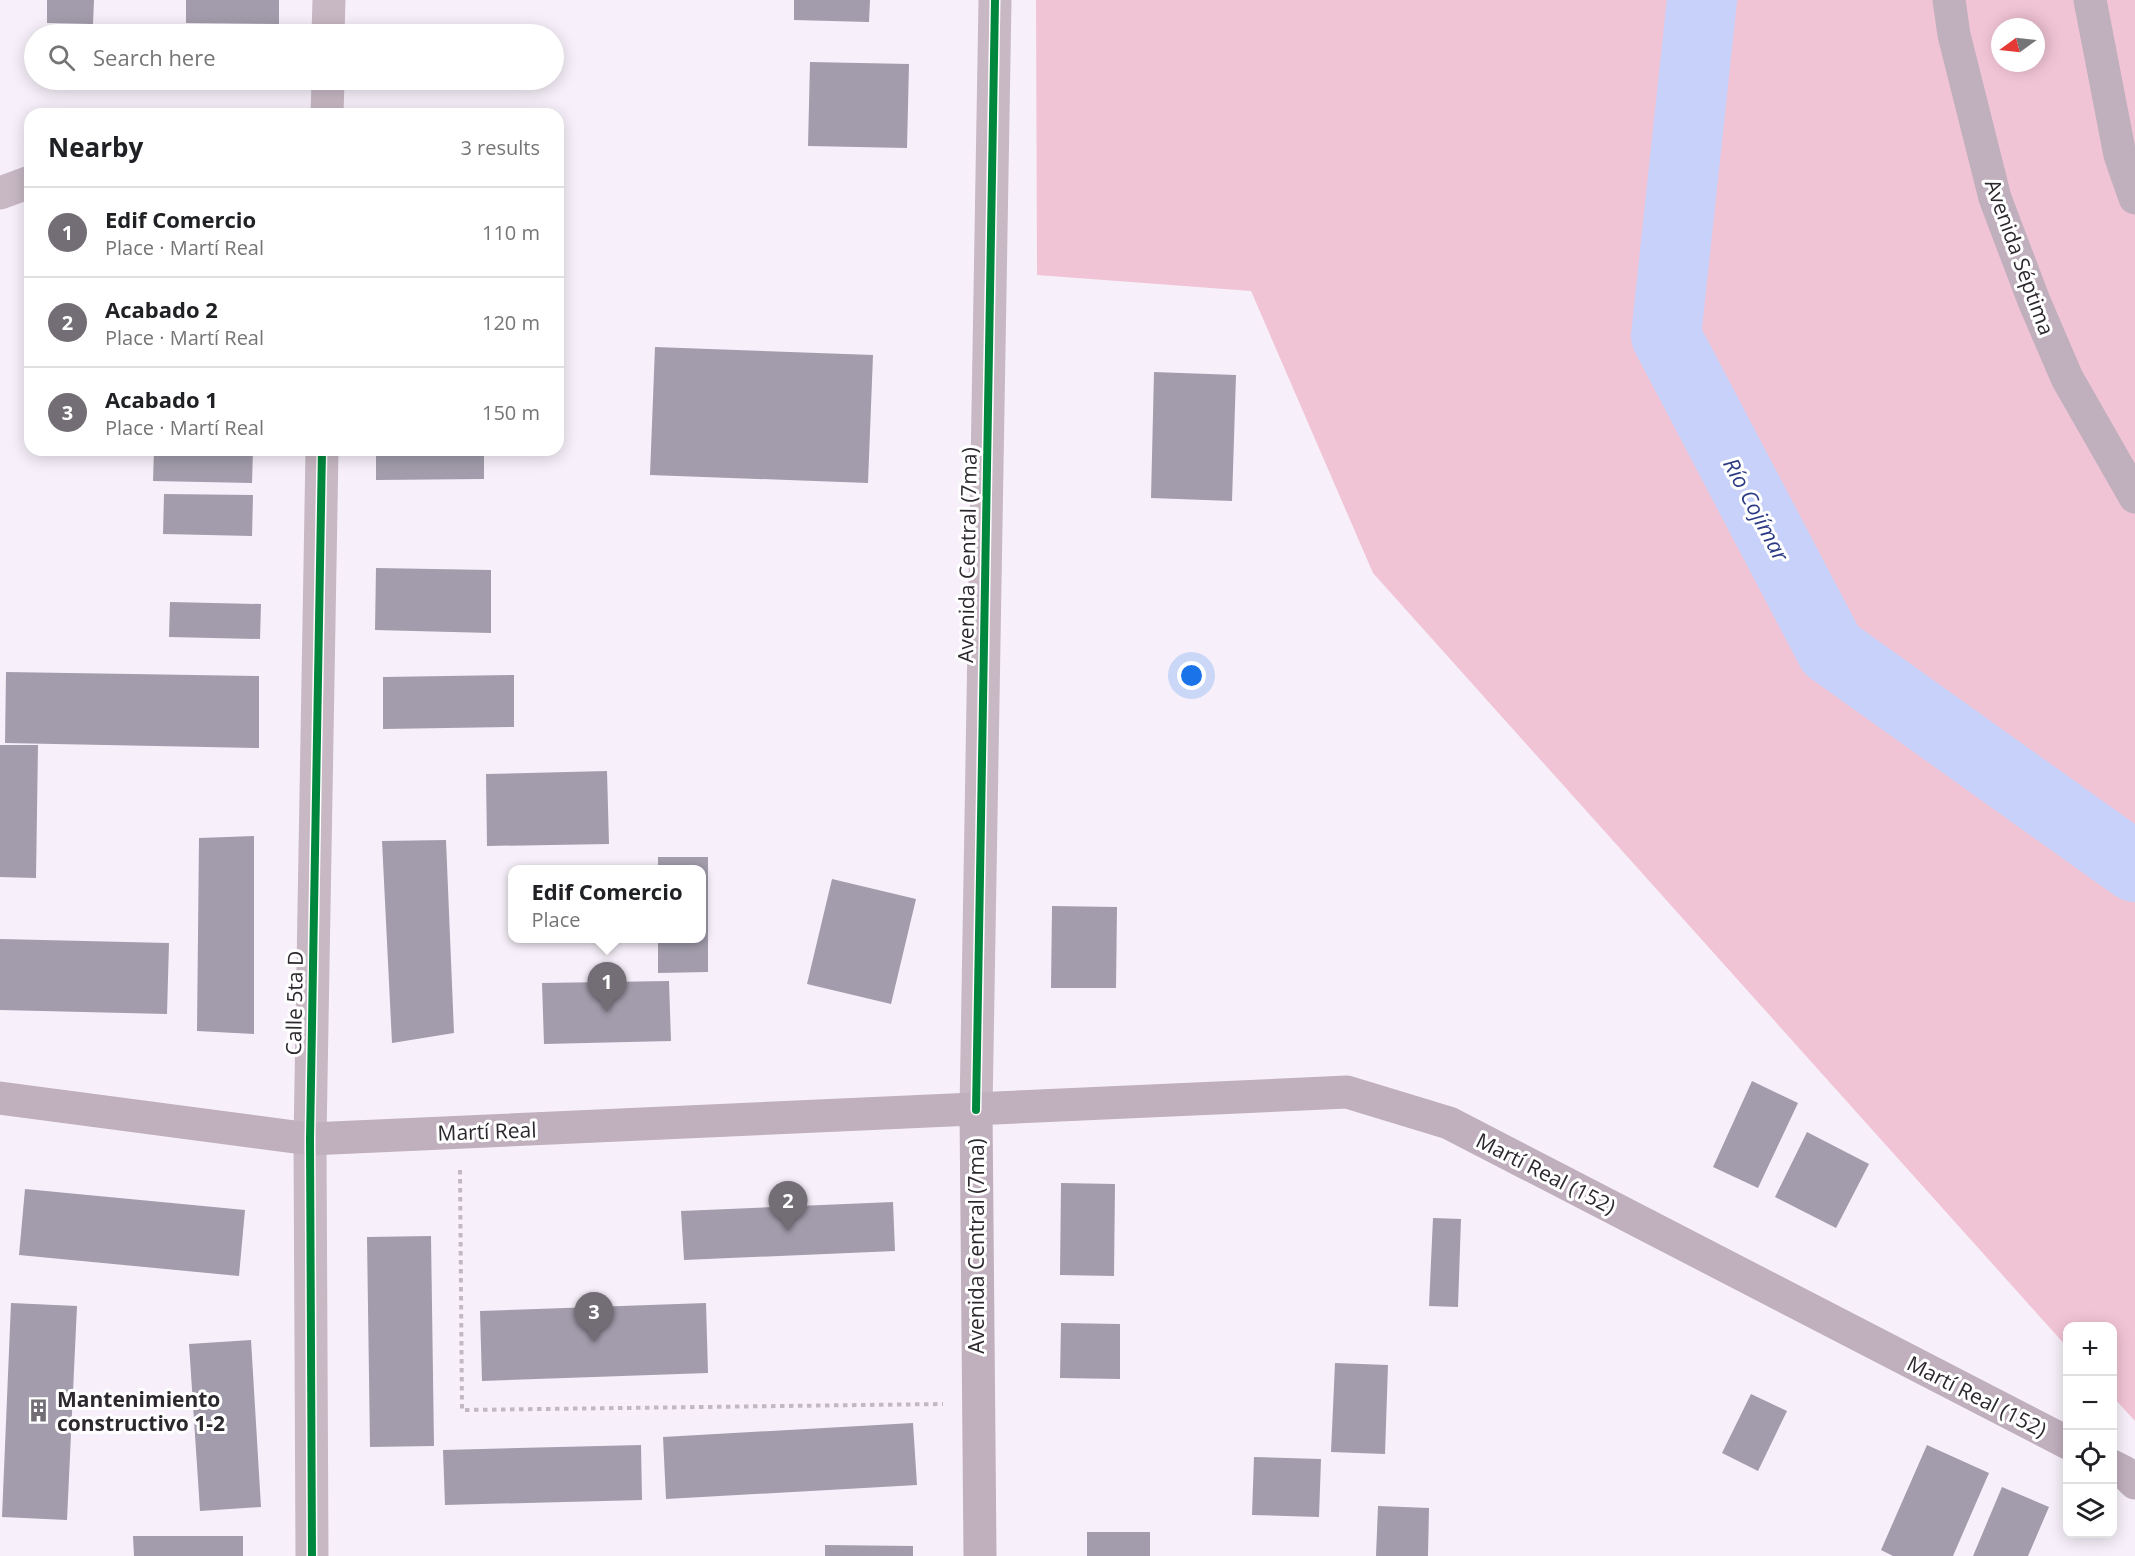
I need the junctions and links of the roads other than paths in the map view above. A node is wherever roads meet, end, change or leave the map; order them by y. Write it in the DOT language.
graph roads {
  1 [pos="329,0"];
  2 [pos="995,0"];
  3 [pos="1949,0"];
  4 [pos="2090,0"];
  5 [pos="328,24"];
  6 [pos="328,90"];
  7 [pos="327,108"];
  8 [pos="24,184"];
  9 [pos="0,193"];
  10 [pos="2135,198"];
  11 [pos="322,456"];
  12 [pos="2135,497"];
  13 [pos="0,1098"];
  14 [pos="976,1110"];
  15 [pos="310,1139"];
  16 [pos="2063,1441"];
  17 [pos="2117,1468"];
  18 [pos="2135,1483"];
  19 [pos="312,1556"];
  20 [pos="980,1556"];
  1 -- 5 [label="street"];
  2 -- 14 [label="street, Avenida Central (7ma)"];
  3 -- 12 [label="main road, Avenida Séptima"];
  4 -- 10 [label="main road"];
  6 -- 7 [label="street"];
  8 -- 9 [label="street"];
  11 -- 15 [label="street, Calle 5ta D"];
  13 -- 15 [label="main road, Martí Real"];
  14 -- 15 [label="main road, Martí Real"];
  14 -- 16 [label="main road, Martí Real (152)"];
  14 -- 20 [label="main road, Avenida Central (7ma)"];
  15 -- 19 [label="street, Calle 5ta D"];
  17 -- 18 [label="main road"];
}
